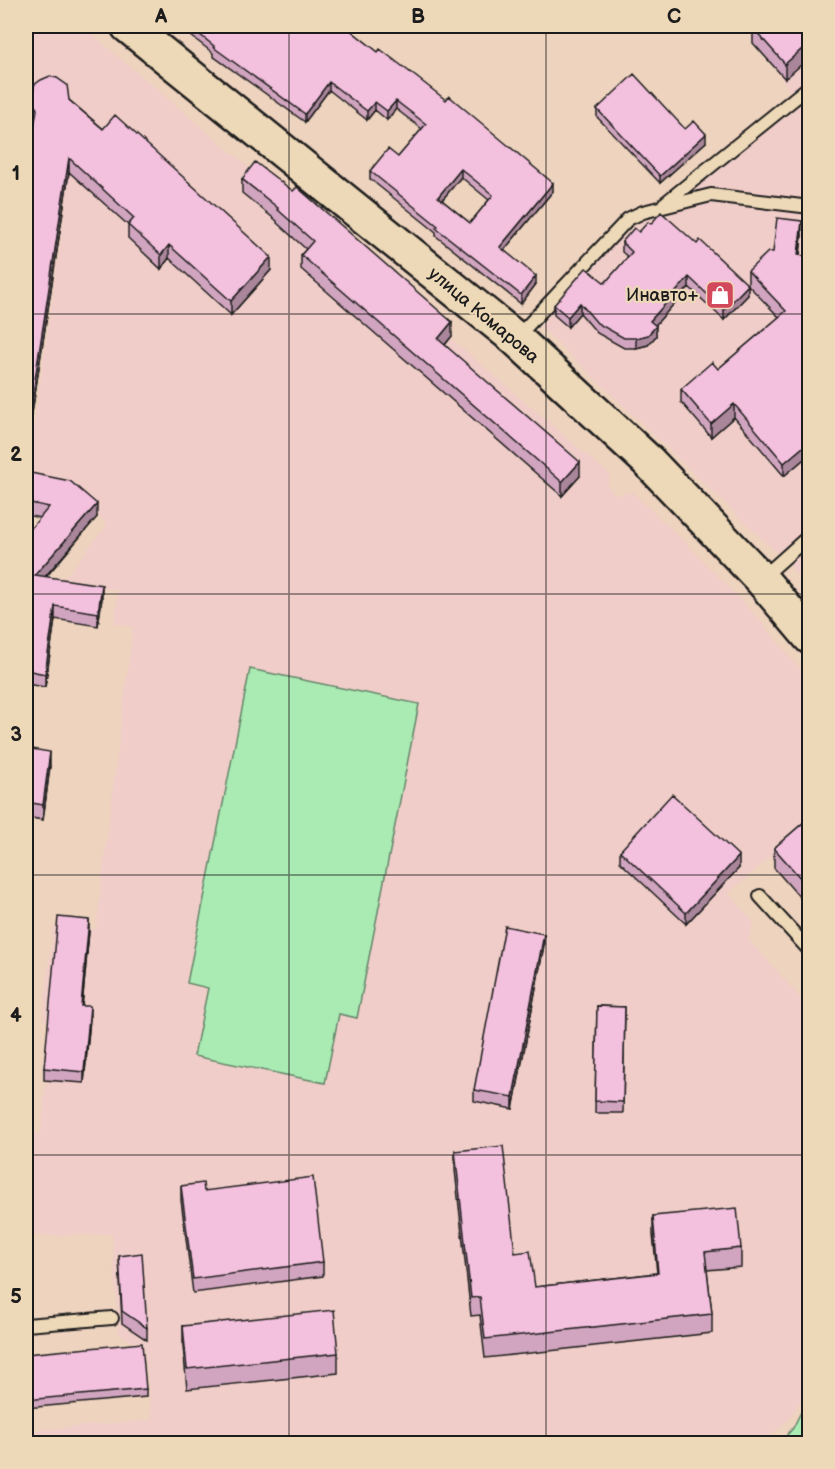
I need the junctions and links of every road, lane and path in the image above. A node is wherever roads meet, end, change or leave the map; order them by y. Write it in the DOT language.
graph roads {
  1 [pos="128,26"];
  2 [pos="810,86"];
  3 [pos="661,207"];
  4 [pos="810,207"];
  5 [pos="516,339"];
  6 [pos="810,535"];
  7 [pos="761,579"];
  8 [pos="810,637"];
  9 [pos="760,896"];
  10 [pos="810,951"];
  11 [pos="111,1318"];
  12 [pos="26,1325"];
  13 [pos="810,1431"];
  14 [pos="798,1443"];
  1 -- 5 [label="main road, улица Комарова"];
  2 -- 3 [label="lane"];
  3 -- 4 [label="lane"];
  3 -- 5 [label="lane"];
  5 -- 7 [label="main road, улица Комарова"];
  6 -- 7 [label="lane"];
  7 -- 8 [label="main road, улица Комарова"];
  9 -- 10 [label="lane"];
  11 -- 12 [label="lane"];
  13 -- 14 [label="path"];
}
